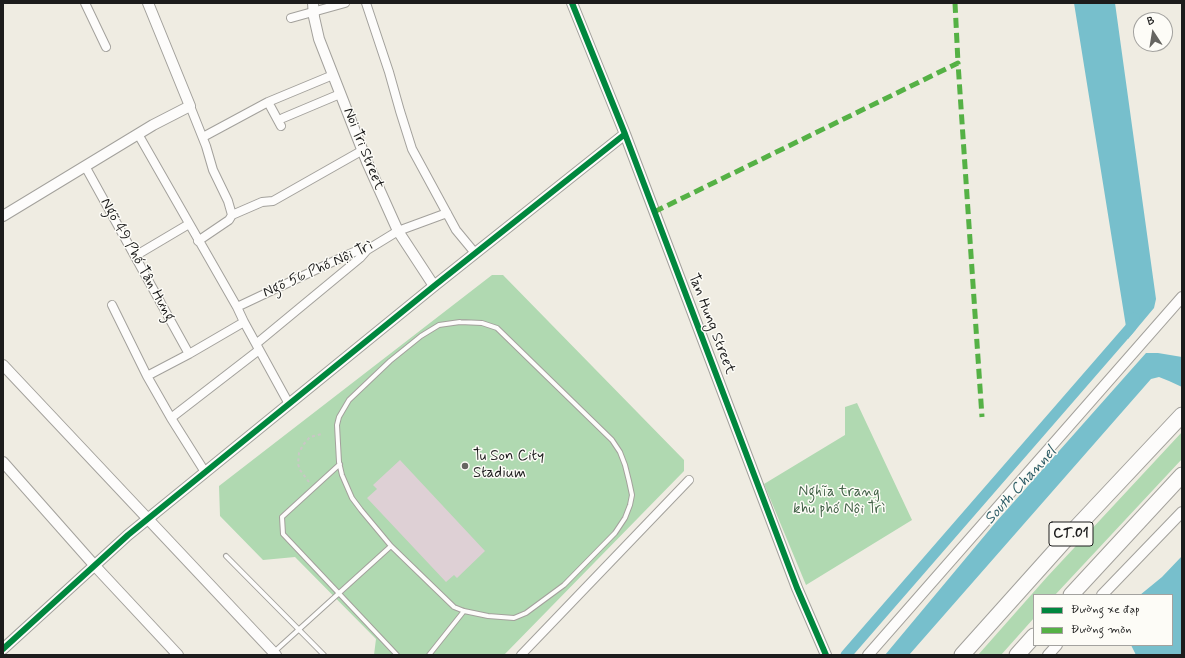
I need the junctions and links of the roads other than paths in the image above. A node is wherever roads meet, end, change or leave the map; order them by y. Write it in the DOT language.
graph roads {
  1 [pos="85,3"];
  2 [pos="148,3"];
  3 [pos="345,3"];
  4 [pos="366,3"];
  5 [pos="572,3"];
  6 [pos="313,8"];
  7 [pos="291,18"];
  8 [pos="106,47"];
  9 [pos="333,75"];
  10 [pos="340,94"];
  11 [pos="268,102"];
  12 [pos="190,106"];
  13 [pos="283,118"];
  14 [pos="281,126"];
  15 [pos="138,134"];
  16 [pos="625,134"];
  17 [pos="202,137"];
  18 [pos="363,150"];
  19 [pos="85,166"];
  20 [pos="447,212"];
  21 [pos="232,215"];
  22 [pos="3,216"];
  23 [pos="189,224"];
  24 [pos="398,232"];
  25 [pos="198,241"];
  26 [pos="367,250"];
  27 [pos="475,253"];
  28 [pos="135,256"];
  29 [pos="434,286"];
  30 [pos="1182,297"];
  31 [pos="112,305"];
  32 [pos="237,307"];
  33 [pos="244,322"];
  34 [pos="257,347"];
  35 [pos="189,354"];
  36 [pos="3,365"];
  37 [pos="147,376"];
  38 [pos="289,404"];
  39 [pos="1182,415"];
  40 [pos="171,418"];
  41 [pos="3,462"];
  42 [pos="340,464"];
  43 [pos="205,472"];
  44 [pos="1182,475"];
  45 [pos="689,480"];
  46 [pos="1182,512"];
  47 [pos="148,519"];
  48 [pos="391,546"];
  49 [pos="226,556"];
  50 [pos="95,566"];
  51 [pos="339,593"];
  52 [pos="1072,594"];
  53 [pos="1103,594"];
  54 [pos="464,611"];
  55 [pos="299,630"];
  56 [pos="1033,637"];
  57 [pos="1056,646"];
  58 [pos="3,649"];
  59 [pos="275,654"];
  60 [pos="178,655"];
  61 [pos="324,655"];
  62 [pos="397,655"];
  63 [pos="430,655"];
  64 [pos="521,655"];
  65 [pos="826,655"];
  66 [pos="868,655"];
  67 [pos="962,655"];
  68 [pos="1017,655"];
  69 [pos="1048,655"];
  1 -- 8 [label="street"];
  2 -- 12 [label="street"];
  3 -- 6 [label="street"];
  4 -- 20 [label="street"];
  5 -- 16 [label="street, Tan Hung Street"];
  6 -- 7 [label="street"];
  6 -- 9 [label="street, Noi Tri Street"];
  9 -- 10 [label="street, Noi Tri Street"];
  9 -- 11 [label="street"];
  10 -- 13 [label="street"];
  10 -- 18 [label="street, Noi Tri Street"];
  11 -- 14 [label="street"];
  11 -- 17 [label="street"];
  12 -- 15 [label="street"];
  12 -- 17 [label="street"];
  15 -- 19 [label="street"];
  15 -- 23 [label="street"];
  16 -- 27 [label="street"];
  16 -- 65 [label="street, Tan Hung Street"];
  17 -- 21 [label="street"];
  18 -- 21 [label="street"];
  18 -- 24 [label="street, Noi Tri Street"];
  19 -- 22 [label="street"];
  19 -- 28 [label="street, Ngõ 49 Phố Tân Hưng"];
  20 -- 24 [label="street, Ngõ 56 Phố Nội Trì"];
  20 -- 27 [label="street"];
  21 -- 25 [label="street"];
  23 -- 25 [label="street"];
  23 -- 28 [label="street"];
  24 -- 26 [label="street, Ngõ 56 Phố Nội Trì"];
  24 -- 29 [label="street, Noi Tri Street"];
  25 -- 32 [label="street"];
  26 -- 32 [label="street, Ngõ 56 Phố Nội Trì"];
  26 -- 34 [label="street"];
  27 -- 29 [label="street"];
  28 -- 35 [label="street, Ngõ 49 Phố Tân Hưng"];
  29 -- 38 [label="street"];
  30 -- 66 [label="street"];
  31 -- 37 [label="street"];
  32 -- 33 [label="street"];
  33 -- 34 [label="street"];
  33 -- 35 [label="street"];
  34 -- 38 [label="street"];
  34 -- 40 [label="street"];
  35 -- 37 [label="street"];
  36 -- 47 [label="street"];
  37 -- 40 [label="street"];
  38 -- 43 [label="street"];
  39 -- 67 [label="highway, CT.01"];
  40 -- 43 [label="street"];
  41 -- 50 [label="street"];
  42 -- 48 [label="lane"];
  42 -- 51 [label="lane"];
  42 -- 54 [label="lane"];
  43 -- 47 [label="street"];
  44 -- 52 [label="highway, CT.01"];
  45 -- 64 [label="street"];
  46 -- 53 [label="street"];
  47 -- 50 [label="street"];
  47 -- 59 [label="street"];
  48 -- 51 [label="lane"];
  48 -- 54 [label="lane"];
  49 -- 55 [label="lane"];
  50 -- 58 [label="street"];
  50 -- 60 [label="street"];
  51 -- 55 [label="lane"];
  51 -- 62 [label="lane"];
  54 -- 63 [label="lane"];
  55 -- 59 [label="lane"];
  55 -- 61 [label="lane"];
  56 -- 68 [label="highway"];
  57 -- 69 [label="street"];
}
